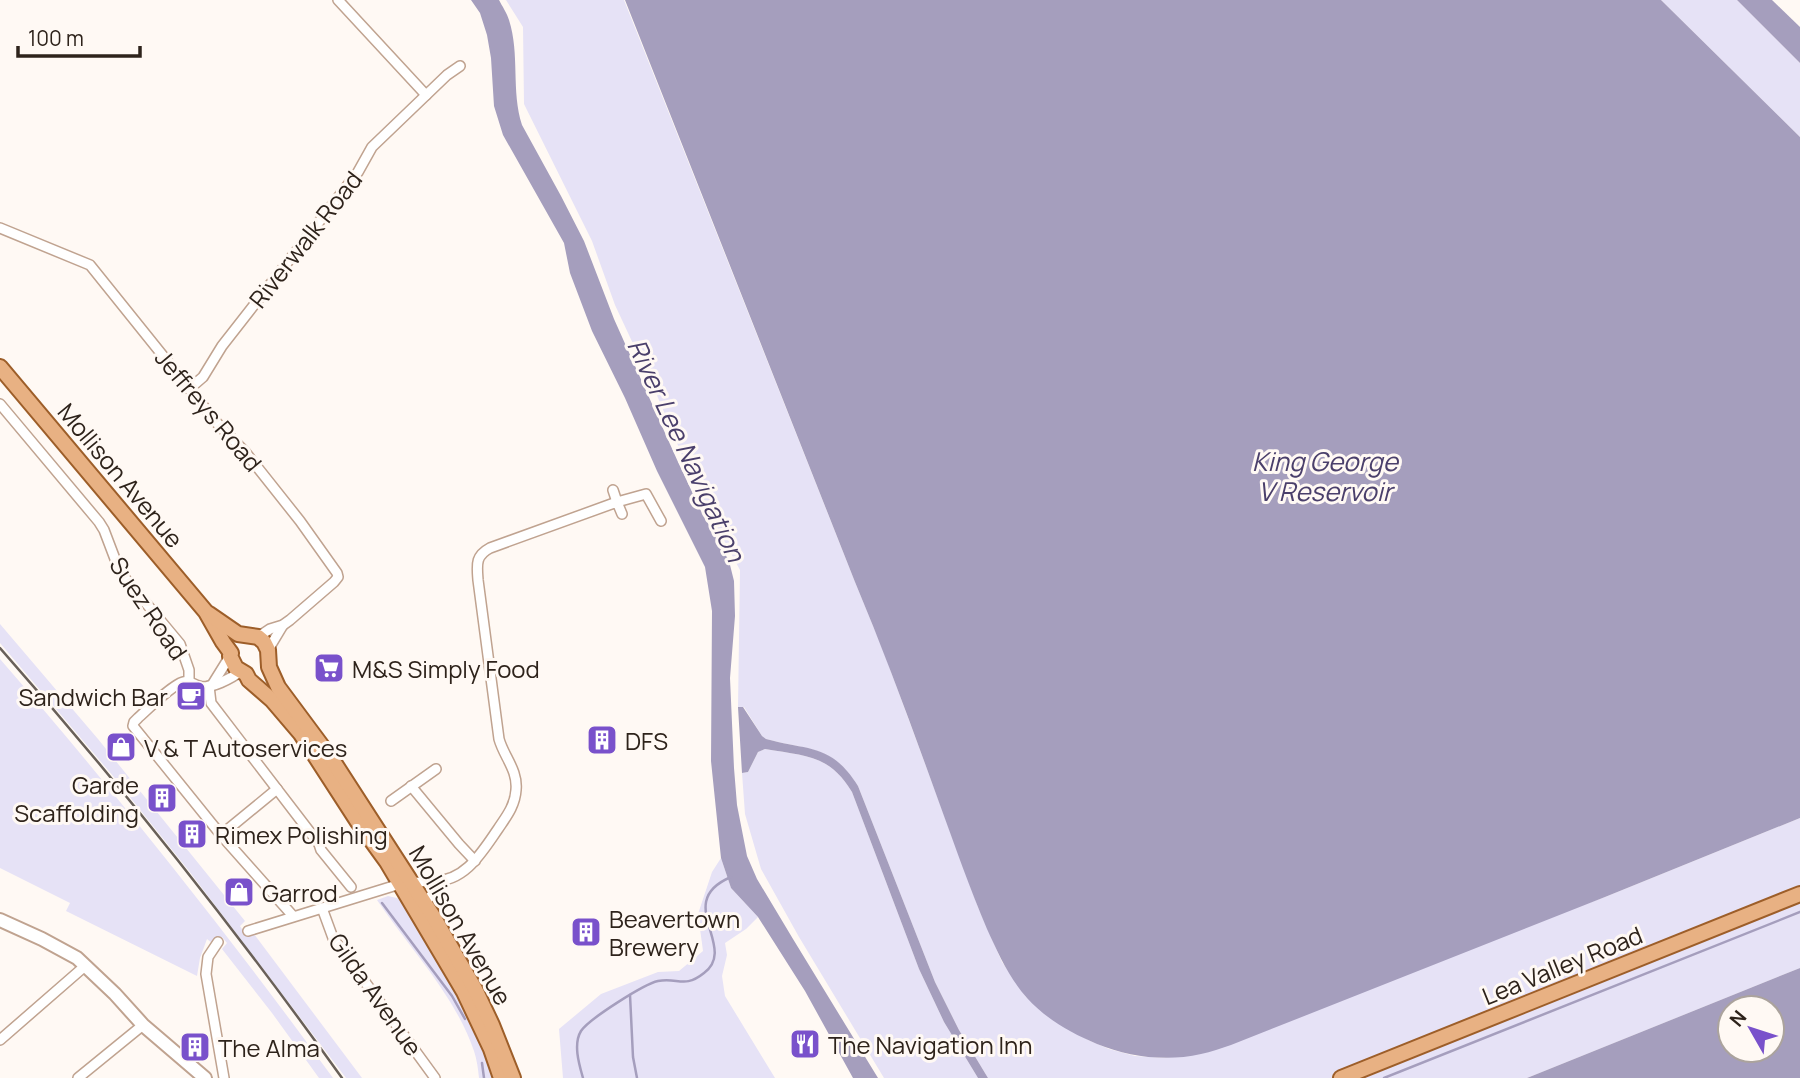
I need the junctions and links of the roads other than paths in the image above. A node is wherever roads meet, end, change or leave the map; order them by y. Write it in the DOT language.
graph roads {
  1 [pos="338,0"];
  2 [pos="460,66"];
  3 [pos="426,95"];
  4 [pos="0,228"];
  5 [pos="0,367"];
  6 [pos="189,389"];
  7 [pos="0,404"];
  8 [pos="613,490"];
  9 [pos="617,502"];
  10 [pos="622,514"];
  11 [pos="661,521"];
  12 [pos="206,612"];
  13 [pos="283,625"];
  14 [pos="254,636"];
  15 [pos="231,654"];
  16 [pos="268,656"];
  17 [pos="243,672"];
  18 [pos="189,681"];
  19 [pos="211,686"];
  20 [pos="436,769"];
  21 [pos="411,786"];
  22 [pos="277,789"];
  23 [pos="391,801"];
  24 [pos="221,835"];
  25 [pos="475,861"];
  26 [pos="440,882"];
  27 [pos="406,883"];
  28 [pos="351,887"];
  29 [pos="1800,894"];
  30 [pos="425,905"];
  31 [pos="322,908"];
  32 [pos="293,916"];
  33 [pos="0,920"];
  34 [pos="248,931"];
  35 [pos="218,942"];
  36 [pos="85,966"];
  37 [pos="143,1025"];
  38 [pos="0,1040"];
  39 [pos="78,1078"];
  40 [pos="205,1078"];
  41 [pos="224,1078"];
  42 [pos="435,1078"];
  43 [pos="501,1078"];
  44 [pos="513,1078"];
  45 [pos="1342,1078"];
  1 -- 3 [label="street"];
  2 -- 3 [label="street, Riverwalk Road"];
  3 -- 6 [label="street, Riverwalk Road"];
  4 -- 6 [label="street, Jeffreys Road"];
  5 -- 12 [label="main road, Mollison Avenue"];
  6 -- 13 [label="street, Jeffreys Road"];
  7 -- 18 [label="street, Suez Road"];
  8 -- 9 [label="street"];
  9 -- 10 [label="street"];
  9 -- 11 [label="street"];
  9 -- 25 [label="street"];
  12 -- 14 [label="main road, Mollison Avenue"];
  12 -- 15 [label="main road, Mollison Avenue"];
  13 -- 14 [label="street, Jeffreys Road"];
  13 -- 16 [label="street, Jeffreys Road"];
  14 -- 15 [label="main road"];
  14 -- 16 [label="main road, Mollison Avenue"];
  15 -- 17 [label="main road, Mollison Avenue"];
  15 -- 19 [label="street"];
  16 -- 17 [label="main road"];
  16 -- 27 [label="main road, Mollison Avenue"];
  17 -- 19 [label="street"];
  17 -- 27 [label="main road, Mollison Avenue"];
  18 -- 19 [label="street"];
  18 -- 24 [label="street"];
  19 -- 22 [label="street"];
  20 -- 21 [label="street"];
  21 -- 23 [label="street"];
  21 -- 25 [label="street"];
  22 -- 24 [label="street"];
  22 -- 28 [label="street"];
  24 -- 32 [label="street"];
  25 -- 26 [label="street"];
  26 -- 27 [label="street"];
  26 -- 30 [label="street"];
  27 -- 30 [label="main road, Mollison Avenue"];
  27 -- 31 [label="street"];
  27 -- 43 [label="main road, Mollison Avenue"];
  29 -- 45 [label="main road, Lea Valley Road"];
  30 -- 44 [label="main road, Mollison Avenue"];
  31 -- 32 [label="street"];
  31 -- 42 [label="street, Gilda Avenue"];
  32 -- 34 [label="street"];
  33 -- 36 [label="street"];
  35 -- 41 [label="street"];
  36 -- 37 [label="street"];
  36 -- 38 [label="street"];
  37 -- 39 [label="street"];
  37 -- 40 [label="street"];
}
